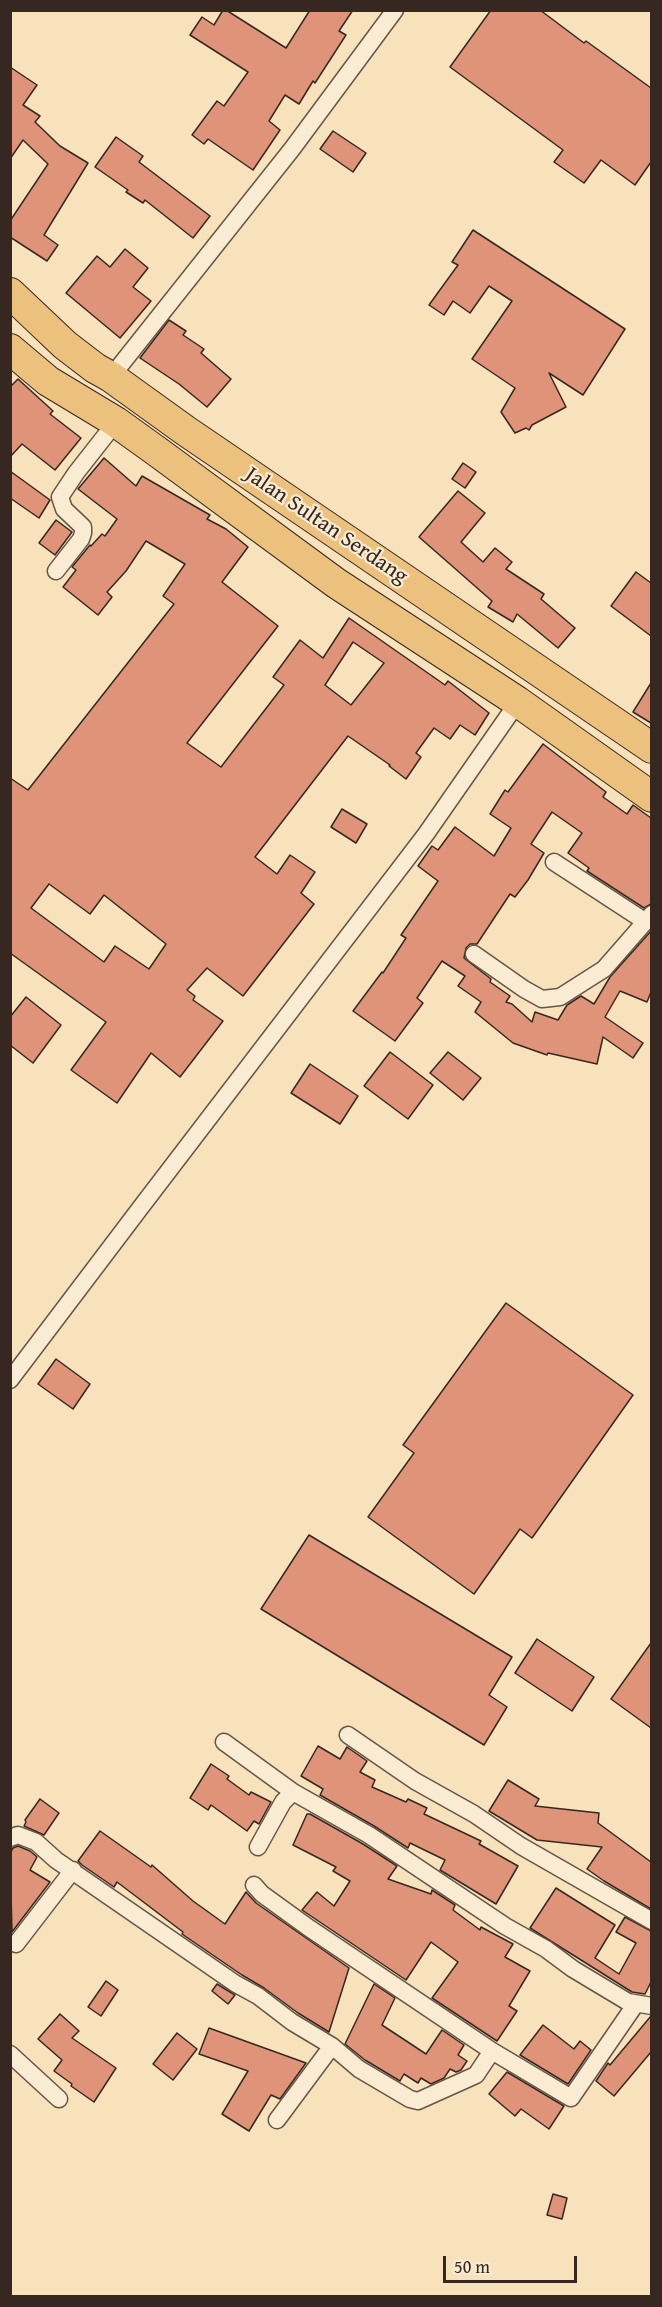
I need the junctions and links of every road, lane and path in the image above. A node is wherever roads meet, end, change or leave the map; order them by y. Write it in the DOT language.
graph roads {
  1 [pos="395,10"];
  2 [pos="10,293"];
  3 [pos="10,349"];
  4 [pos="111,377"];
  5 [pos="116,422"];
  6 [pos="56,571"];
  7 [pos="518,702"];
  8 [pos="651,748"];
  9 [pos="651,797"];
  10 [pos="554,862"];
  11 [pos="649,918"];
  12 [pos="474,954"];
  13 [pos="10,1380"];
  14 [pos="348,1736"];
  15 [pos="224,1742"];
  16 [pos="293,1792"];
  17 [pos="10,1838"];
  18 [pos="258,1847"];
  19 [pos="73,1870"];
  20 [pos="254,1885"];
  21 [pos="651,1921"];
  22 [pos="16,1944"];
  23 [pos="646,2001"];
  24 [pos="332,2046"];
  25 [pos="492,2051"];
  26 [pos="10,2054"];
  27 [pos="59,2099"];
  28 [pos="277,2120"];
  1 -- 4 [label="street"];
  2 -- 4 [label="highway, Jalan Sultan Serdang"];
  3 -- 5 [label="highway, Jalan Sultan Serdang"];
  4 -- 8 [label="highway, Jalan Sultan Serdang"];
  5 -- 6 [label="street"];
  5 -- 7 [label="highway, Jalan Sultan Serdang"];
  7 -- 9 [label="highway, Jalan Sultan Serdang"];
  7 -- 13 [label="street"];
  10 -- 11 [label="street"];
  11 -- 12 [label="street"];
  14 -- 21 [label="street"];
  15 -- 16 [label="street"];
  16 -- 18 [label="street"];
  16 -- 23 [label="street"];
  17 -- 19 [label="street"];
  19 -- 22 [label="street"];
  19 -- 24 [label="street"];
  20 -- 25 [label="street"];
  23 -- 25 [label="street"];
  24 -- 25 [label="street"];
  24 -- 28 [label="street"];
  26 -- 27 [label="street"];
}
